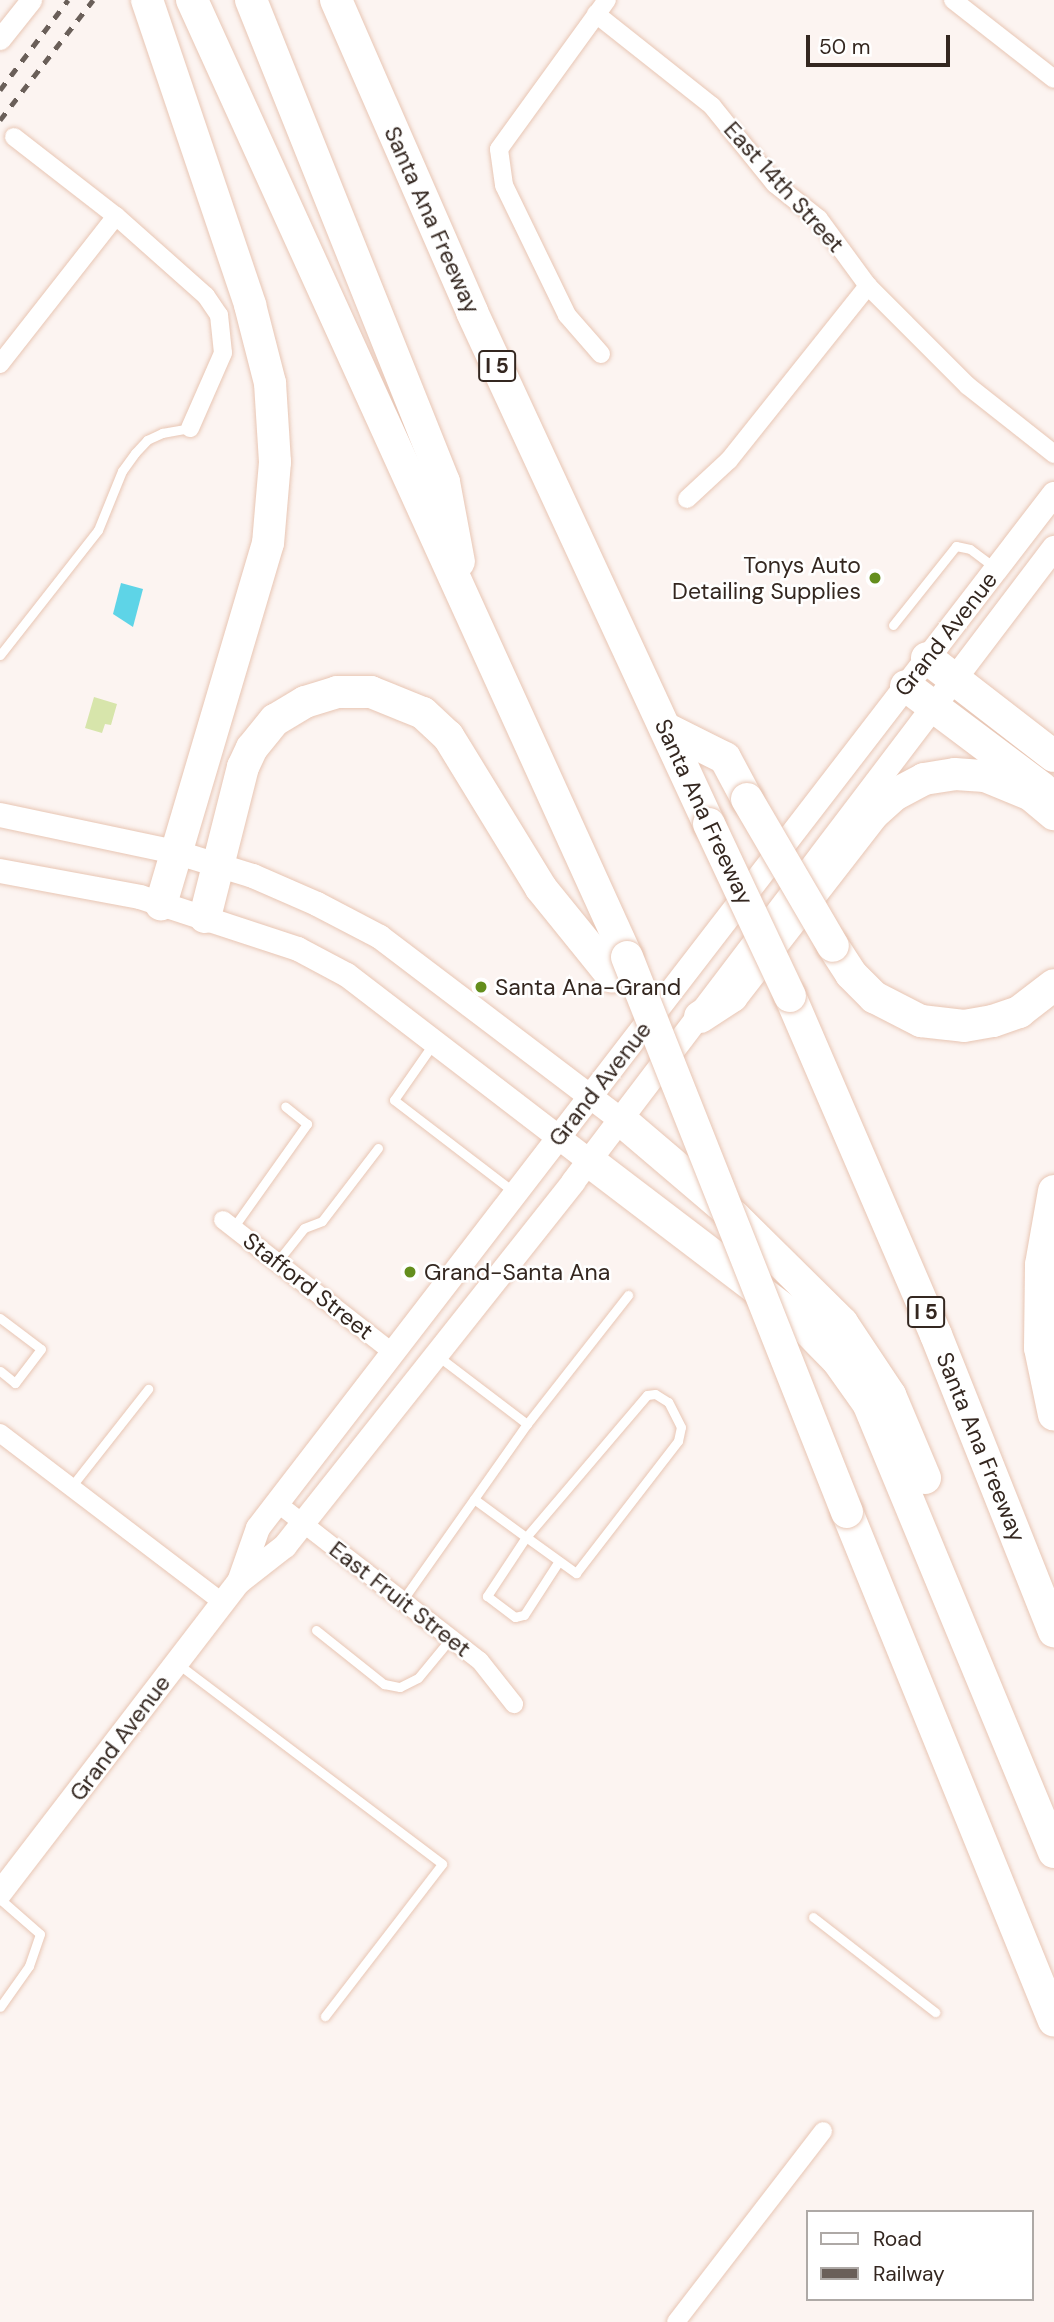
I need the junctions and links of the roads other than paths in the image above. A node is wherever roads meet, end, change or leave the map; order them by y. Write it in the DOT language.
graph roads {
  1 [pos="30,0"];
  2 [pos="147,0"];
  3 [pos="192,0"];
  4 [pos="251,0"];
  5 [pos="336,0"];
  6 [pos="953,0"];
  7 [pos="602,7"];
  8 [pos="0,40"];
  9 [pos="1054,79"];
  10 [pos="14,137"];
  11 [pos="116,216"];
  12 [pos="868,286"];
  13 [pos="601,354"];
  14 [pos="0,364"];
  15 [pos="190,428"];
  16 [pos="1054,454"];
  17 [pos="1054,494"];
  18 [pos="688,499"];
  19 [pos="1054,548"];
  20 [pos="996,569"];
  21 [pos="1054,577"];
  22 [pos="469,611"];
  23 [pos="893,625"];
  24 [pos="997,626"];
  25 [pos="0,655"];
  26 [pos="927,658"];
  27 [pos="955,681"];
  28 [pos="906,686"];
  29 [pos="935,707"];
  30 [pos="665,728"];
  31 [pos="1054,756"];
  32 [pos="1054,798"];
  33 [pos="1054,814"];
  34 [pos="0,815"];
  35 [pos="175,852"];
  36 [pos="218,865"];
  37 [pos="0,871"];
  38 [pos="161,904"];
  39 [pos="205,917"];
  40 [pos="620,967"];
  41 [pos="1054,985"];
  42 [pos="699,1017"];
  43 [pos="434,1042"];
  44 [pos="591,1096"];
  45 [pos="285,1106"];
  46 [pos="621,1120"];
  47 [pos="558,1138"];
  48 [pos="378,1148"];
  49 [pos="589,1161"];
  50 [pos="1054,1191"];
  51 [pos="516,1194"];
  52 [pos="228,1224"];
  53 [pos="277,1262"];
  54 [pos="628,1295"];
  55 [pos="0,1318"];
  56 [pos="393,1353"];
  57 [pos="436,1355"];
  58 [pos="0,1371"];
  59 [pos="148,1389"];
  60 [pos="1054,1415"];
  61 [pos="527,1424"];
  62 [pos="0,1433"];
  63 [pos="71,1487"];
  64 [pos="474,1499"];
  65 [pos="277,1503"];
  66 [pos="303,1523"];
  67 [pos="526,1537"];
  68 [pos="559,1561"];
  69 [pos="239,1582"];
  70 [pos="402,1601"];
  71 [pos="223,1603"];
  72 [pos="316,1630"];
  73 [pos="1054,1631"];
  74 [pos="451,1639"];
  75 [pos="177,1663"];
  76 [pos="514,1704"];
  77 [pos="1054,1805"];
  78 [pos="1054,1853"];
  79 [pos="0,1894"];
  80 [pos="0,1899"];
  81 [pos="813,1917"];
  82 [pos="0,2007"];
  83 [pos="936,2012"];
  84 [pos="325,2016"];
  85 [pos="1052,2022"];
  86 [pos="823,2131"];
  87 [pos="676,2322"];
  1 -- 8 [label="street"];
  2 -- 35 [label="highway"];
  3 -- 22 [label="highway"];
  4 -- 22 [label="highway"];
  5 -- 30 [label="highway, Santa Ana Freeway / I 5"];
  6 -- 9 [label="street"];
  7 -- 12 [label="street, East 14th Street"];
  7 -- 13 [label="street"];
  10 -- 11 [label="street"];
  11 -- 14 [label="street"];
  11 -- 15 [label="street"];
  12 -- 16 [label="street, East 14th Street"];
  12 -- 18 [label="street"];
  15 -- 25 [label="lane"];
  17 -- 20 [label="main road, Grand Avenue"];
  19 -- 24 [label="main road, Grand Avenue"];
  20 -- 23 [label="lane"];
  20 -- 26 [label="main road, Grand Avenue"];
  21 -- 24 [label="main road"];
  22 -- 40 [label="highway"];
  24 -- 27 [label="main road, Grand Avenue"];
  26 -- 27 [label="highway"];
  26 -- 28 [label="main road, Grand Avenue"];
  27 -- 29 [label="main road, Grand Avenue"];
  27 -- 31 [label="highway"];
  28 -- 29 [label="highway"];
  28 -- 44 [label="main road, Grand Avenue"];
  29 -- 32 [label="highway"];
  29 -- 42 [label="main road, Grand Avenue"];
  30 -- 41 [label="highway, bridge"];
  30 -- 73 [label="highway, Santa Ana Freeway / I 5, bridge"];
  33 -- 42 [label="highway"];
  34 -- 35 [label="main road"];
  35 -- 36 [label="main road"];
  35 -- 38 [label="highway"];
  36 -- 39 [label="highway"];
  36 -- 40 [label="highway"];
  36 -- 44 [label="main road"];
  37 -- 38 [label="main road"];
  38 -- 39 [label="main road"];
  39 -- 43 [label="main road"];
  40 -- 85 [label="highway, bridge"];
  42 -- 46 [label="main road, Grand Avenue"];
  43 -- 47 [label="main road"];
  43 -- 51 [label="lane"];
  44 -- 46 [label="main road"];
  44 -- 47 [label="main road, Grand Avenue"];
  45 -- 52 [label="lane"];
  46 -- 49 [label="main road, Grand Avenue"];
  46 -- 77 [label="highway"];
  47 -- 49 [label="main road"];
  47 -- 51 [label="main road, Grand Avenue"];
  48 -- 53 [label="lane"];
  49 -- 57 [label="main road, Grand Avenue"];
  49 -- 78 [label="highway"];
  50 -- 60 [label="highway"];
  51 -- 56 [label="main road, Grand Avenue"];
  52 -- 53 [label="street, Stafford Street"];
  53 -- 56 [label="street, Stafford Street"];
  54 -- 61 [label="lane"];
  55 -- 58 [label="lane"];
  56 -- 65 [label="main road, Grand Avenue"];
  57 -- 61 [label="lane"];
  57 -- 66 [label="main road, Grand Avenue"];
  59 -- 63 [label="lane"];
  61 -- 64 [label="lane"];
  62 -- 63 [label="street"];
  63 -- 71 [label="street"];
  64 -- 67 [label="lane"];
  64 -- 70 [label="lane"];
  65 -- 66 [label="street, East Fruit Street"];
  65 -- 69 [label="main road, Grand Avenue"];
  66 -- 69 [label="main road, Grand Avenue"];
  66 -- 70 [label="street, East Fruit Street"];
  67 -- 68 [label="lane"];
  67 -- 68 [label="lane"];
  67 -- 68 [label="lane"];
  69 -- 71 [label="main road, Grand Avenue"];
  70 -- 74 [label="street, East Fruit Street"];
  71 -- 75 [label="main road, Grand Avenue"];
  72 -- 74 [label="lane"];
  74 -- 76 [label="street, East Fruit Street"];
  75 -- 79 [label="main road, Grand Avenue"];
  75 -- 84 [label="lane"];
  80 -- 82 [label="lane"];
  81 -- 83 [label="lane"];
  86 -- 87 [label="street"];
}
